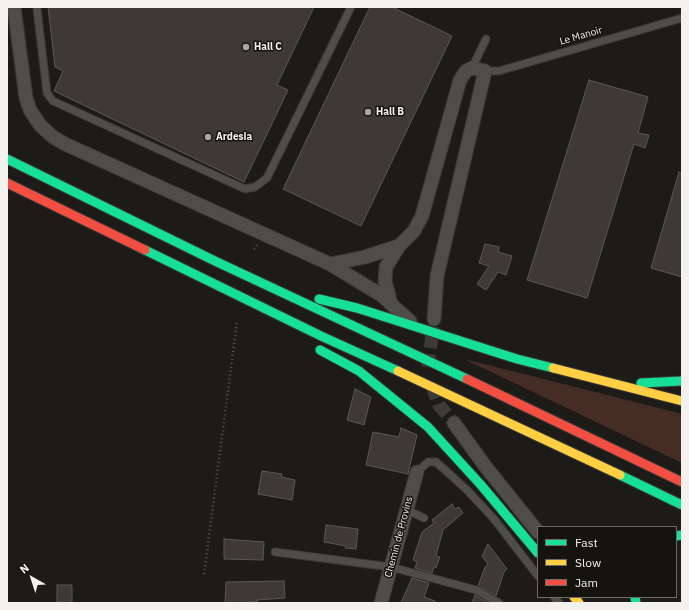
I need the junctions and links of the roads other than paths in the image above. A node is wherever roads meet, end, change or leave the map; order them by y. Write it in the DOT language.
graph roads {
  1 [pos="14,7"];
  2 [pos="351,7"];
  3 [pos="37,9"];
  4 [pos="682,18"];
  5 [pos="486,39"];
  6 [pos="478,70"];
  7 [pos="7,159"];
  8 [pos="7,183"];
  9 [pos="399,246"];
  10 [pos="330,264"];
  11 [pos="193,273"];
  12 [pos="270,286"];
  13 [pos="391,304"];
  14 [pos="264,318"];
  15 [pos="434,319"];
  16 [pos="417,328"];
  17 [pos="314,347"];
  18 [pos="682,381"];
  19 [pos="617,384"];
  20 [pos="682,401"];
  21 [pos="454,424"];
  22 [pos="417,472"];
  23 [pos="682,482"];
  24 [pos="682,505"];
  25 [pos="407,510"];
  26 [pos="424,518"];
  27 [pos="537,531"];
  28 [pos="275,552"];
  29 [pos="537,552"];
  30 [pos="391,567"];
  31 [pos="537,575"];
  32 [pos="381,603"];
  33 [pos="499,603"];
  1 -- 10 [label="street"];
  2 -- 3 [label="lane"];
  4 -- 6 [label="lane, Le Manoir"];
  5 -- 6 [label="lane"];
  6 -- 9 [label="street"];
  6 -- 15 [label="street"];
  7 -- 12 [label="highway"];
  8 -- 11 [label="highway"];
  9 -- 10 [label="street"];
  9 -- 13 [label="street"];
  10 -- 13 [label="street"];
  11 -- 14 [label="highway"];
  11 -- 24 [label="highway"];
  12 -- 16 [label="highway"];
  12 -- 23 [label="highway"];
  13 -- 16 [label="street"];
  16 -- 19 [label="highway"];
  17 -- 29 [label="highway"];
  18 -- 19 [label="highway"];
  19 -- 20 [label="highway"];
  21 -- 27 [label="street"];
  22 -- 25 [label="street, Chemin de Provins"];
  22 -- 31 [label="lane"];
  25 -- 26 [label="lane"];
  25 -- 30 [label="street, Chemin de Provins"];
  28 -- 30 [label="lane"];
  30 -- 32 [label="street, Chemin de Provins"];
  30 -- 33 [label="lane"];
}
